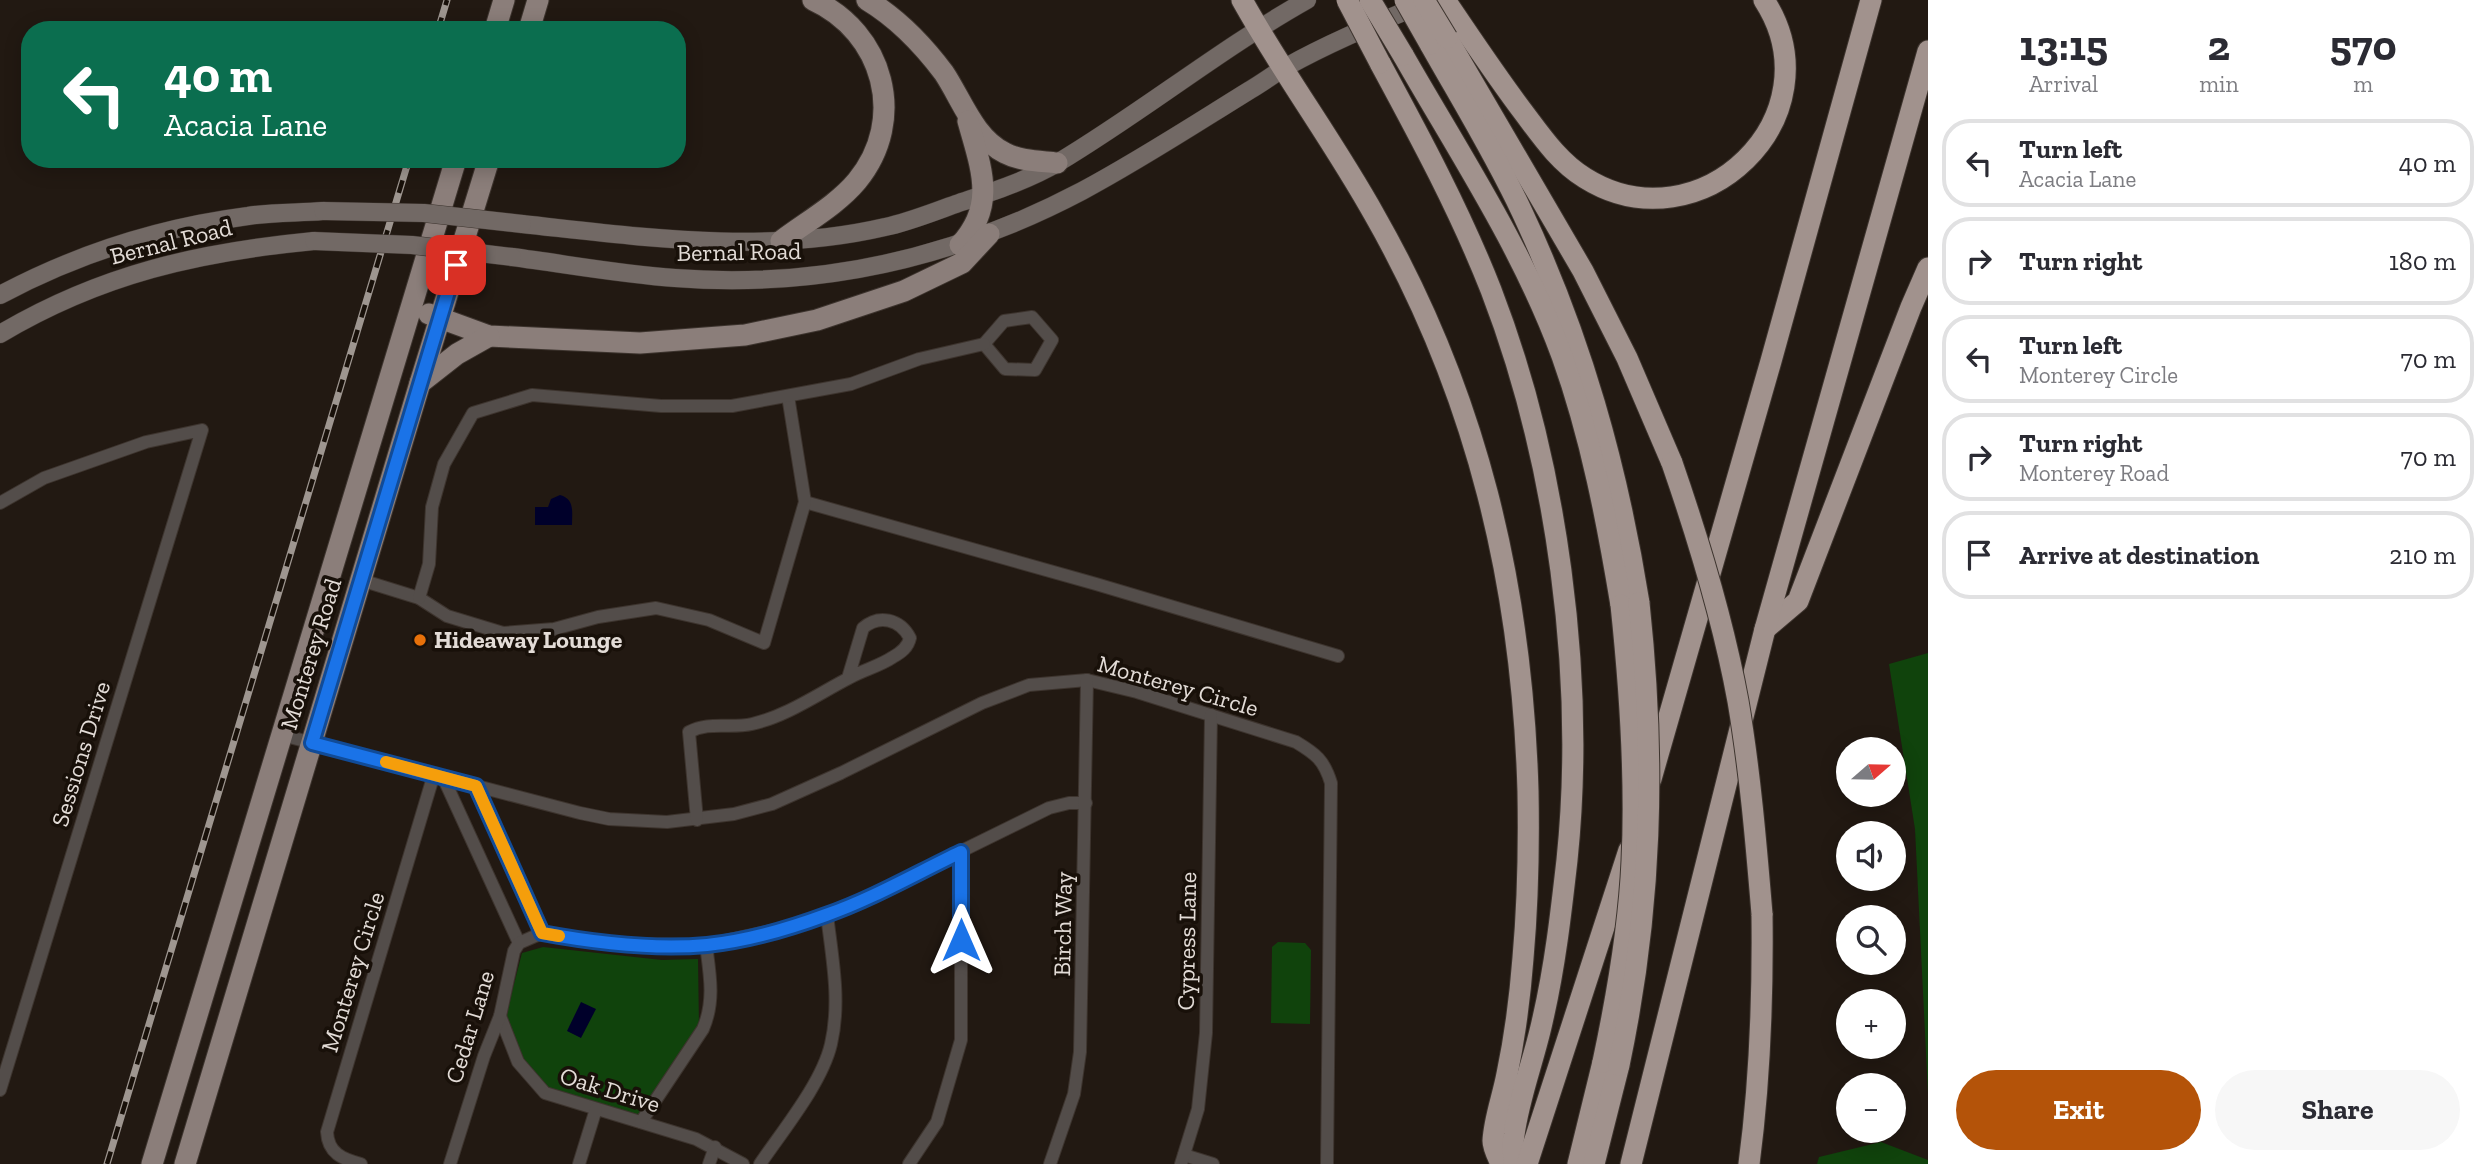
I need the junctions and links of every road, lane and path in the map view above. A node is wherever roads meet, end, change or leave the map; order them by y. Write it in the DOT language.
graph roads {
  1 [pos="504,0"];
  2 [pos="538,0"];
  3 [pos="813,0"];
  4 [pos="867,0"];
  5 [pos="1242,0"];
  6 [pos="1307,0"];
  7 [pos="1347,0"];
  8 [pos="1370,0"];
  9 [pos="1405,0"];
  10 [pos="1424,0"];
  11 [pos="1433,0"];
  12 [pos="1445,0"];
  13 [pos="1764,0"];
  14 [pos="1871,0"];
  15 [pos="498,21"];
  16 [pos="532,21"];
  17 [pos="1258,28"];
  18 [pos="1448,38"];
  19 [pos="1928,51"];
  20 [pos="1284,68"];
  21 [pos="964,109"];
  22 [pos="1057,163"];
  23 [pos="453,168"];
  24 [pos="486,168"];
  25 [pos="984,195"];
  26 [pos="989,234"];
  27 [pos="781,241"];
  28 [pos="960,245"];
  29 [pos="1928,268"];
  30 [pos="0,295"];
  31 [pos="411,307"];
  32 [pos="440,318"];
  33 [pos="0,334"];
  34 [pos="489,336"];
  35 [pos="984,344"];
  36 [pos="420,383"];
  37 [pos="788,396"];
  38 [pos="805,502"];
  39 [pos="0,503"];
  40 [pos="361,580"];
  41 [pos="419,598"];
  42 [pos="1630,604"];
  43 [pos="1765,629"];
  44 [pos="1338,656"];
  45 [pos="848,678"];
  46 [pos="1087,680"];
  47 [pos="1211,715"];
  48 [pos="282,735"];
  49 [pos="312,743"];
  50 [pos="439,776"];
  51 [pos="476,786"];
  52 [pos="1086,803"];
  53 [pos="697,820"];
  54 [pos="961,852"];
  55 [pos="827,915"];
  56 [pos="542,933"];
  57 [pos="519,943"];
  58 [pos="706,945"];
  59 [pos="500,1016"];
  60 [pos="1611,1064"];
  61 [pos="0,1090"];
  62 [pos="596,1109"];
  63 [pos="641,1122"];
  64 [pos="715,1147"];
  65 [pos="1183,1160"];
  66 [pos="152,1164"];
  67 [pos="185,1164"];
  68 [pos="361,1164"];
  69 [pos="450,1164"];
  70 [pos="579,1164"];
  71 [pos="709,1164"];
  72 [pos="743,1164"];
  73 [pos="760,1164"];
  74 [pos="909,1164"];
  75 [pos="1050,1164"];
  76 [pos="1213,1164"];
  77 [pos="1327,1164"];
  78 [pos="1501,1164"];
  79 [pos="1514,1164"];
  80 [pos="1527,1164"];
  81 [pos="1578,1164"];
  82 [pos="1594,1164"];
  83 [pos="1631,1164"];
  84 [pos="1749,1164"];
  1 -- 15 [label="main road"];
  2 -- 16 [label="main road"];
  3 -- 27 [label="main road"];
  4 -- 21 [label="main road"];
  5 -- 17 [label="highway"];
  6 -- 17 [label="main road, Bernal Road"];
  7 -- 79 [label="highway, bridge"];
  8 -- 42 [label="highway, bridge"];
  9 -- 18 [label="highway, bridge"];
  10 -- 18 [label="highway, bridge"];
  11 -- 20 [label="main road, Bernal Road"];
  12 -- 18 [label="highway"];
  13 -- 18 [label="highway"];
  14 -- 80 [label="highway"];
  17 -- 20 [label="highway"];
  17 -- 22 [label="main road, Bernal Road"];
  18 -- 42 [label="highway"];
  18 -- 84 [label="highway, bridge"];
  19 -- 43 [label="highway"];
  20 -- 26 [label="main road, Bernal Road"];
  20 -- 78 [label="highway"];
  21 -- 22 [label="main road"];
  21 -- 25 [label="main road"];
  22 -- 25 [label="main road, Bernal Road"];
  23 -- 31 [label="main road, Monterey Road"];
  24 -- 32 [label="main road, Monterey Road"];
  25 -- 27 [label="main road, Bernal Road"];
  25 -- 28 [label="main road"];
  26 -- 28 [label="main road, Bernal Road"];
  26 -- 34 [label="main road"];
  27 -- 30 [label="main road, Bernal Road, bridge"];
  28 -- 33 [label="main road, Bernal Road, bridge"];
  29 -- 43 [label="highway"];
  31 -- 32 [label="main road"];
  31 -- 48 [label="main road, Monterey Road"];
  32 -- 34 [label="main road"];
  32 -- 36 [label="main road, Monterey Road"];
  34 -- 36 [label="main road"];
  35 -- 35 [label="street"];
  35 -- 37 [label="street"];
  36 -- 40 [label="main road, Monterey Road"];
  37 -- 38 [label="street"];
  37 -- 41 [label="street"];
  38 -- 41 [label="street"];
  38 -- 44 [label="street"];
  39 -- 61 [label="street, Sessions Drive"];
  40 -- 41 [label="street"];
  40 -- 49 [label="main road, Monterey Road"];
  42 -- 60 [label="highway, bridge"];
  43 -- 83 [label="highway"];
  45 -- 45 [label="street"];
  45 -- 53 [label="street"];
  46 -- 47 [label="street, Monterey Circle"];
  46 -- 52 [label="street, Birch Way"];
  46 -- 53 [label="street, Monterey Circle"];
  47 -- 65 [label="street, Cypress Lane"];
  47 -- 77 [label="street, Monterey Circle"];
  48 -- 49 [label="street, Monterey Circle"];
  48 -- 66 [label="main road, Monterey Road"];
  49 -- 50 [label="street, Monterey Circle"];
  49 -- 67 [label="main road, Monterey Road"];
  50 -- 51 [label="street, Monterey Circle"];
  50 -- 57 [label="street"];
  50 -- 68 [label="street, Monterey Circle"];
  51 -- 53 [label="street, Monterey Circle"];
  51 -- 56 [label="street"];
  52 -- 54 [label="street"];
  52 -- 75 [label="street, Birch Way"];
  54 -- 55 [label="street"];
  54 -- 74 [label="street"];
  55 -- 58 [label="street"];
  55 -- 73 [label="street"];
  56 -- 57 [label="street"];
  56 -- 58 [label="street"];
  57 -- 59 [label="street, Cedar Lane"];
  58 -- 63 [label="street"];
  59 -- 62 [label="street, Oak Drive"];
  59 -- 69 [label="street, Cedar Lane"];
  60 -- 81 [label="highway"];
  60 -- 82 [label="highway"];
  62 -- 63 [label="street, Oak Drive"];
  62 -- 70 [label="street"];
  63 -- 64 [label="street, Oak Drive"];
  64 -- 71 [label="street"];
  64 -- 72 [label="street, Oak Drive"];
  65 -- 76 [label="street"];
}
